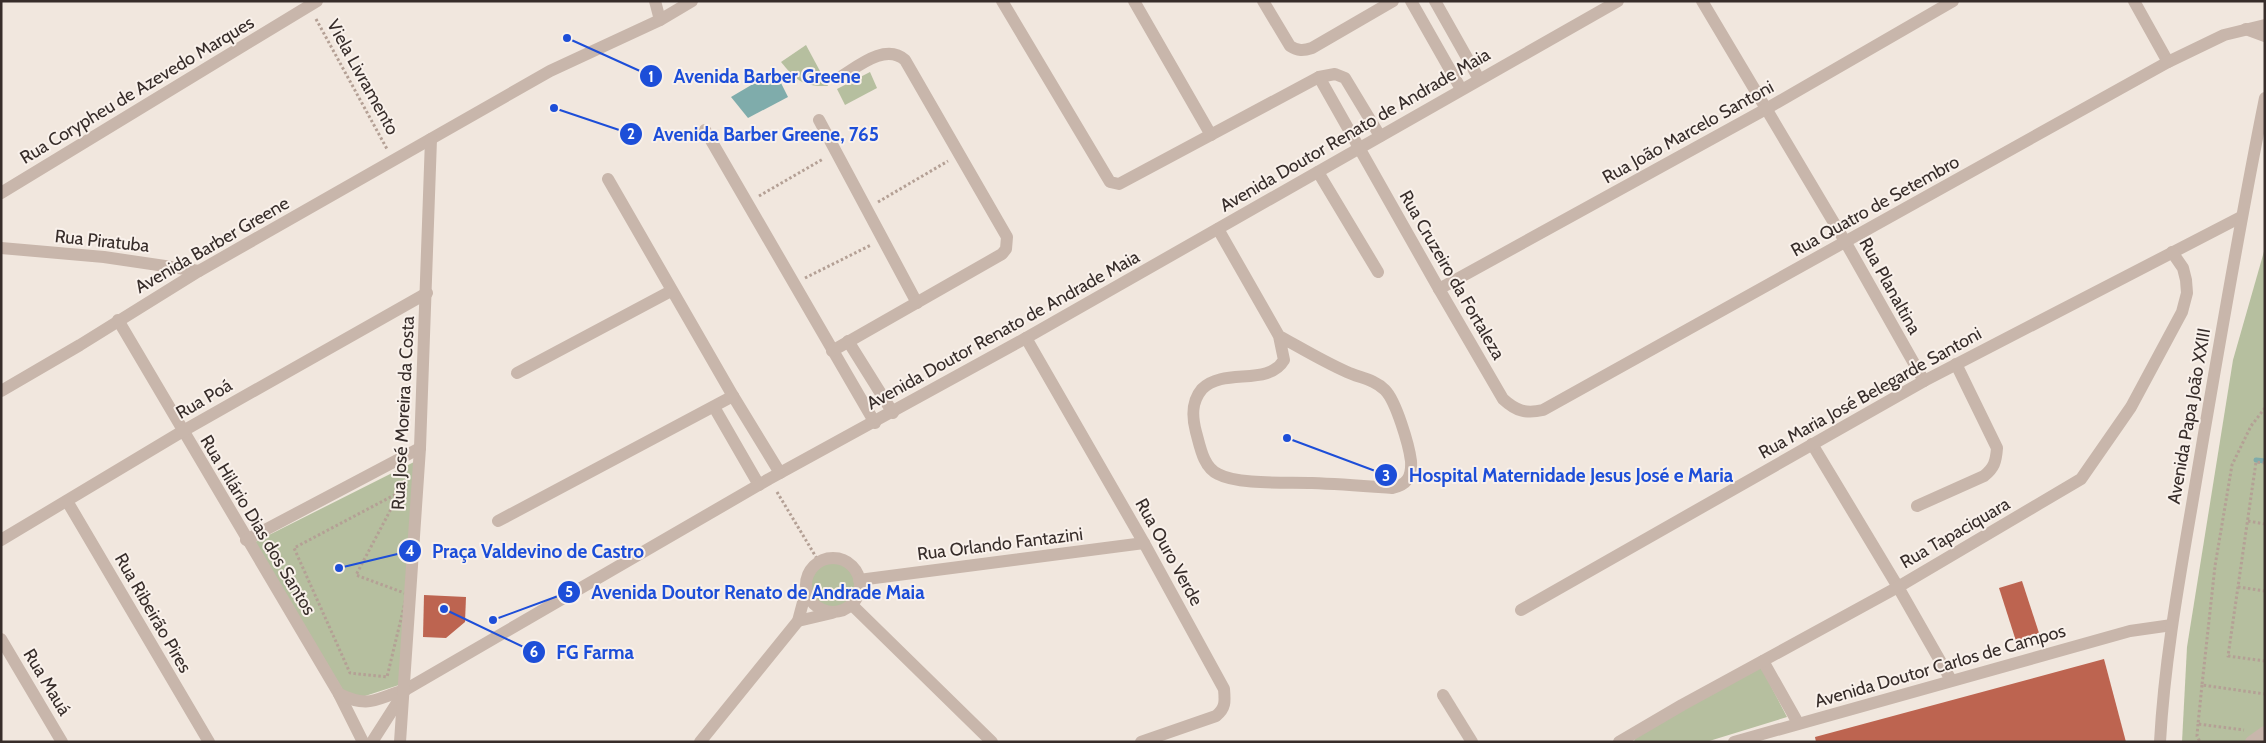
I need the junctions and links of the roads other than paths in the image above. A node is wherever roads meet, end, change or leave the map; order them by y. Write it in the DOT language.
graph roads {
  1 [pos="655,1"];
  2 [pos="692,1"];
  3 [pos="1002,1"];
  4 [pos="1134,1"];
  5 [pos="1263,1"];
  6 [pos="1393,1"];
  7 [pos="1411,1"];
  8 [pos="1435,1"];
  9 [pos="1618,1"];
  10 [pos="1702,1"];
  11 [pos="1953,1"];
  12 [pos="2134,1"];
  13 [pos="313,4"];
  14 [pos="660,20"];
  15 [pos="2265,26"];
  16 [pos="2246,29"];
  17 [pos="2265,36"];
  18 [pos="2168,62"];
  19 [pos="1320,77"];
  20 [pos="837,79"];
  21 [pos="1478,79"];
  22 [pos="1461,89"];
  23 [pos="2265,98"];
  24 [pos="1766,110"];
  25 [pos="819,120"];
  26 [pos="706,130"];
  27 [pos="1211,135"];
  28 [pos="1380,136"];
  29 [pos="431,139"];
  30 [pos="1360,149"];
  31 [pos="1318,172"];
  32 [pos="608,179"];
  33 [pos="1,193"];
  34 [pos="2241,217"];
  35 [pos="1218,229"];
  36 [pos="1846,243"];
  37 [pos="1,248"];
  38 [pos="2172,252"];
  39 [pos="199,271"];
  40 [pos="1378,272"];
  41 [pos="1439,289"];
  42 [pos="671,290"];
  43 [pos="427,293"];
  44 [pos="917,303"];
  45 [pos="118,320"];
  46 [pos="1279,336"];
  47 [pos="1026,338"];
  48 [pos="848,341"];
  49 [pos="832,351"];
  50 [pos="1956,364"];
  51 [pos="516,373"];
  52 [pos="1924,381"];
  53 [pos="1,391"];
  54 [pos="733,396"];
  55 [pos="714,407"];
  56 [pos="1521,412"];
  57 [pos="893,413"];
  58 [pos="875,422"];
  59 [pos="183,431"];
  60 [pos="1812,444"];
  61 [pos="420,448"];
  62 [pos="769,479"];
  63 [pos="67,501"];
  64 [pos="1917,506"];
  65 [pos="498,521"];
  66 [pos="1,540"];
  67 [pos="246,540"];
  68 [pos="1144,543"];
  69 [pos="859,580"];
  70 [pos="1898,587"];
  71 [pos="806,592"];
  72 [pos="852,605"];
  73 [pos="1521,610"];
  74 [pos="833,613"];
  75 [pos="798,621"];
  76 [pos="2172,624"];
  77 [pos="2156,627"];
  78 [pos="1,639"];
  79 [pos="2169,640"];
  80 [pos="1763,661"];
  81 [pos="1951,680"];
  82 [pos="405,690"];
  83 [pos="339,694"];
  84 [pos="1443,695"];
  85 [pos="1798,723"];
  86 [pos="2264,732"];
  87 [pos="1633,737"];
  88 [pos="62,742"];
  89 [pos="209,742"];
  90 [pos="363,742"];
  91 [pos="372,742"];
  92 [pos="400,742"];
  93 [pos="700,742"];
  94 [pos="992,742"];
  95 [pos="1141,742"];
  96 [pos="1472,742"];
  97 [pos="1619,742"];
  98 [pos="1734,742"];
  99 [pos="2160,742"];
  100 [pos="2251,742"];
  1 -- 14 [label="street"];
  2 -- 14 [label="street, Avenida Barber Greene"];
  3 -- 27 [label="street"];
  4 -- 27 [label="street"];
  5 -- 6 [label="street"];
  7 -- 22 [label="street"];
  8 -- 21 [label="street"];
  9 -- 21 [label="street, Avenida Doutor Renato de Andrade Maia"];
  10 -- 24 [label="street, Rua Planaltina"];
  11 -- 24 [label="street, Rua João Marcelo Santoni"];
  12 -- 18 [label="street"];
  13 -- 33 [label="street, Rua Corypheu de Azevedo Marques"];
  14 -- 29 [label="street, Avenida Barber Greene"];
  15 -- 16 [label="street, Rua Quatro de Setembro"];
  16 -- 17 [label="street"];
  16 -- 18 [label="street, Rua Quatro de Setembro"];
  18 -- 36 [label="street, Rua Quatro de Setembro"];
  19 -- 27 [label="street"];
  19 -- 28 [label="street"];
  19 -- 30 [label="street, Rua Cruzeiro da Fortaleza"];
  20 -- 44 [label="street"];
  21 -- 22 [label="street, Avenida Doutor Renato de Andrade Maia"];
  22 -- 28 [label="street, Avenida Doutor Renato de Andrade Maia"];
  23 -- 34 [label="street, Avenida Papa João XXIII"];
  24 -- 36 [label="street, Rua Planaltina"];
  24 -- 41 [label="street, Rua João Marcelo Santoni"];
  25 -- 44 [label="street"];
  26 -- 49 [label="street"];
  28 -- 30 [label="street, Avenida Doutor Renato de Andrade Maia"];
  29 -- 39 [label="street, Avenida Barber Greene"];
  29 -- 43 [label="street, Rua José Moreira da Costa"];
  30 -- 31 [label="street, Avenida Doutor Renato de Andrade Maia"];
  30 -- 41 [label="street, Rua Cruzeiro da Fortaleza"];
  31 -- 35 [label="street, Avenida Doutor Renato de Andrade Maia"];
  31 -- 40 [label="street"];
  32 -- 42 [label="street"];
  34 -- 38 [label="street, Rua Maria José Belegarde Santoni"];
  34 -- 76 [label="street, Avenida Papa João XXIII"];
  35 -- 46 [label="street"];
  35 -- 47 [label="street, Avenida Doutor Renato de Andrade Maia"];
  36 -- 52 [label="street, Rua Planaltina"];
  36 -- 56 [label="street, Rua Quatro de Setembro"];
  37 -- 39 [label="street, Rua Piratuba"];
  38 -- 50 [label="street, Rua Maria José Belegarde Santoni"];
  38 -- 70 [label="street, Rua Tapaciquara"];
  39 -- 45 [label="street, Avenida Barber Greene"];
  41 -- 56 [label="street, Rua Cruzeiro da Fortaleza"];
  42 -- 51 [label="street"];
  42 -- 54 [label="street"];
  43 -- 59 [label="street, Rua Poá"];
  43 -- 61 [label="street, Rua José Moreira da Costa"];
  44 -- 48 [label="street"];
  45 -- 53 [label="street, Avenida Barber Greene"];
  45 -- 59 [label="street, Rua Hilário Dias dos Santos"];
  46 -- 46 [label="street"];
  47 -- 57 [label="street, Avenida Doutor Renato de Andrade Maia"];
  47 -- 68 [label="street, Rua Ouro Verde"];
  48 -- 49 [label="street"];
  48 -- 57 [label="street"];
  49 -- 58 [label="street"];
  50 -- 52 [label="street, Rua Maria José Belegarde Santoni"];
  50 -- 64 [label="street"];
  52 -- 60 [label="street, Rua Maria José Belegarde Santoni"];
  54 -- 55 [label="street"];
  54 -- 62 [label="street"];
  55 -- 62 [label="street"];
  55 -- 65 [label="street"];
  57 -- 58 [label="street, Avenida Doutor Renato de Andrade Maia"];
  58 -- 62 [label="street, Avenida Doutor Renato de Andrade Maia"];
  59 -- 63 [label="street, Rua Poá"];
  59 -- 67 [label="street, Rua Hilário Dias dos Santos"];
  60 -- 70 [label="street"];
  60 -- 73 [label="street, Rua Maria José Belegarde Santoni"];
  61 -- 67 [label="street"];
  61 -- 82 [label="street, Rua José Moreira da Costa"];
  62 -- 82 [label="street, Avenida Doutor Renato de Andrade Maia"];
  63 -- 66 [label="street, Rua Poá"];
  63 -- 89 [label="street, Rua Ribeirão Pires"];
  67 -- 83 [label="street, Rua Hilário Dias dos Santos"];
  68 -- 69 [label="street, Rua Orlando Fantazini"];
  68 -- 95 [label="street, Rua Ouro Verde"];
  69 -- 71 [label="street"];
  69 -- 72 [label="street"];
  70 -- 80 [label="street, Rua Tapaciquara"];
  70 -- 81 [label="street"];
  71 -- 74 [label="street"];
  71 -- 75 [label="street"];
  72 -- 74 [label="street"];
  72 -- 94 [label="street"];
  74 -- 75 [label="street"];
  75 -- 93 [label="street"];
  76 -- 77 [label="street, Avenida Doutor Carlos de Campos"];
  76 -- 79 [label="street, Avenida Papa João XXIII"];
  77 -- 79 [label="street"];
  77 -- 81 [label="street, Avenida Doutor Carlos de Campos"];
  78 -- 88 [label="street, Rua Mauá"];
  79 -- 99 [label="street, Avenida Papa João XXIII"];
  80 -- 85 [label="street"];
  80 -- 87 [label="street, Rua Tapaciquara"];
  81 -- 85 [label="street, Avenida Doutor Carlos de Campos"];
  82 -- 83 [label="street"];
  82 -- 91 [label="street"];
  82 -- 92 [label="street, Rua José Moreira da Costa"];
  83 -- 90 [label="street, Rua Hilário Dias dos Santos"];
  84 -- 96 [label="street"];
  85 -- 98 [label="street, Avenida Doutor Carlos de Campos"];
  86 -- 100 [label="street"];
  87 -- 97 [label="street, Rua Tapaciquara"];
}
